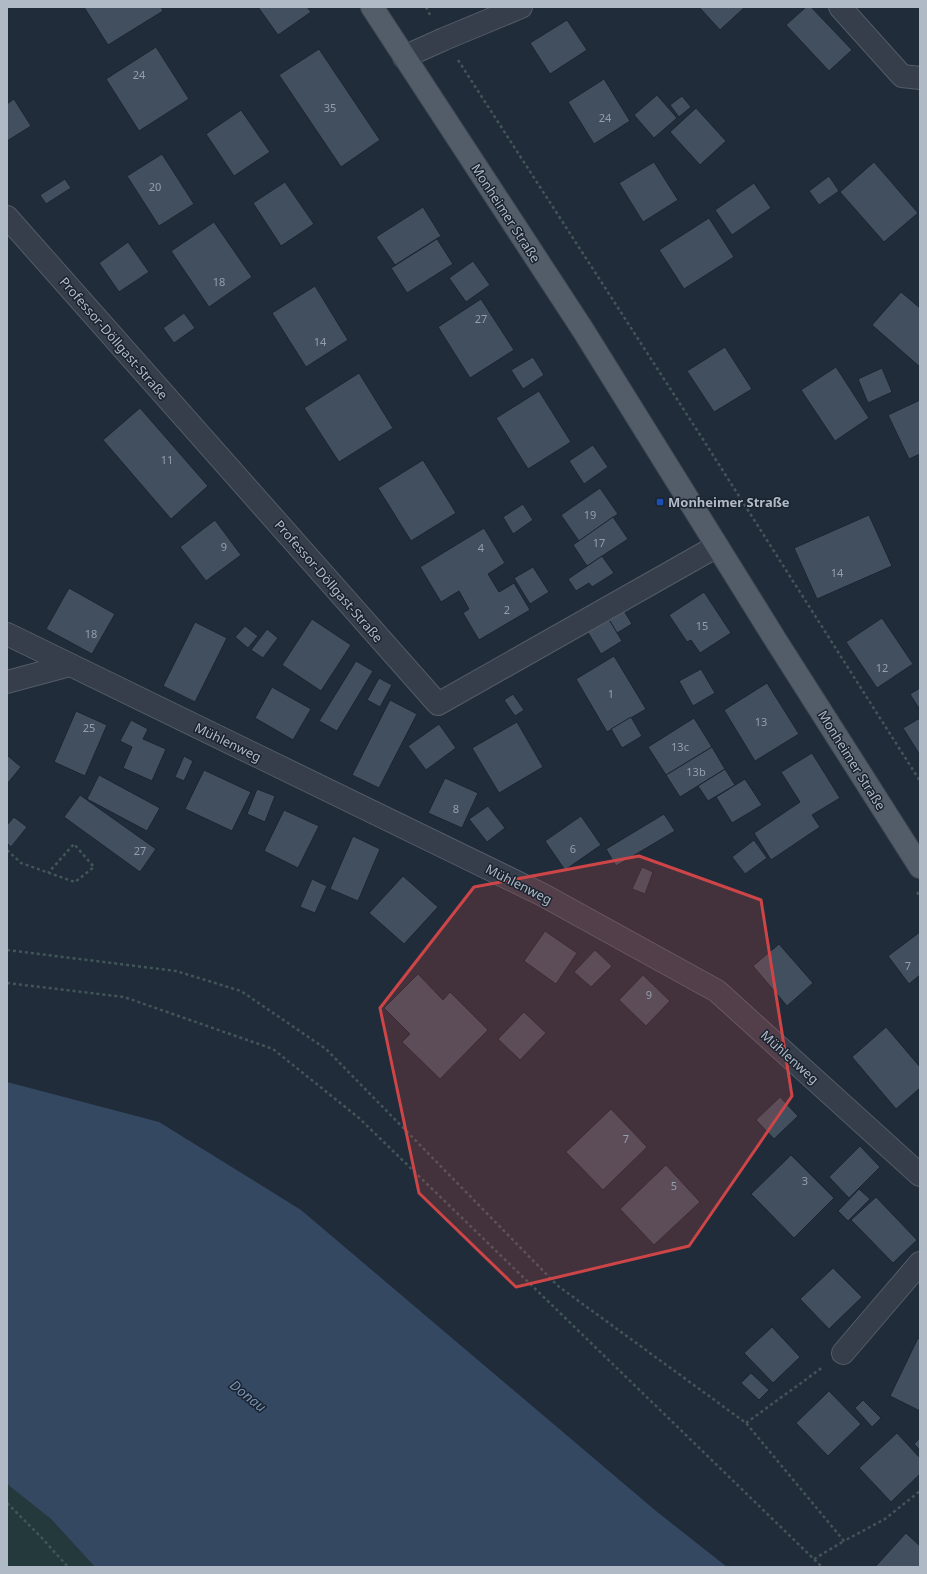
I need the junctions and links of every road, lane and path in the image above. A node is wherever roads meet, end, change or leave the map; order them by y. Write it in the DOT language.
graph roads {
  1 [pos="372,7"];
  2 [pos="426,7"];
  3 [pos="521,7"];
  4 [pos="840,7"];
  5 [pos="444,39"];
  6 [pos="404,57"];
  7 [pos="920,78"];
  8 [pos="7,217"];
  9 [pos="718,546"];
  10 [pos="7,634"];
  11 [pos="70,665"];
  12 [pos="7,682"];
  13 [pos="920,781"];
  14 [pos="7,850"];
  15 [pos="920,867"];
  16 [pos="48,872"];
  17 [pos="7,950"];
  18 [pos="7,983"];
  19 [pos="920,1175"];
  20 [pos="920,1263"];
  21 [pos="843,1353"];
  22 [pos="746,1423"];
  23 [pos="920,1491"];
  24 [pos="7,1503"];
  25 [pos="844,1541"];
  26 [pos="813,1559"];
  27 [pos="68,1567"];
  28 [pos="822,1567"];
  1 -- 6 [label="main road, Monheimer Straße"];
  2 -- 5 [label="path"];
  3 -- 5 [label="street"];
  4 -- 7 [label="street"];
  5 -- 6 [label="street"];
  5 -- 13 [label="path"];
  6 -- 9 [label="main road, Monheimer Straße"];
  8 -- 9 [label="street, Professor-Döllgast-Straße"];
  9 -- 15 [label="main road, Monheimer Straße"];
  10 -- 11 [label="street, Mühlenweg"];
  11 -- 12 [label="street"];
  11 -- 19 [label="street, Mühlenweg"];
  14 -- 16 [label="path"];
  16 -- 16 [label="path"];
  17 -- 22 [label="path"];
  18 -- 26 [label="path"];
  20 -- 21 [label="street"];
  21 -- 22 [label="path"];
  22 -- 25 [label="path"];
  23 -- 25 [label="path"];
  24 -- 27 [label="path"];
  25 -- 26 [label="path"];
  26 -- 28 [label="path"];
}
